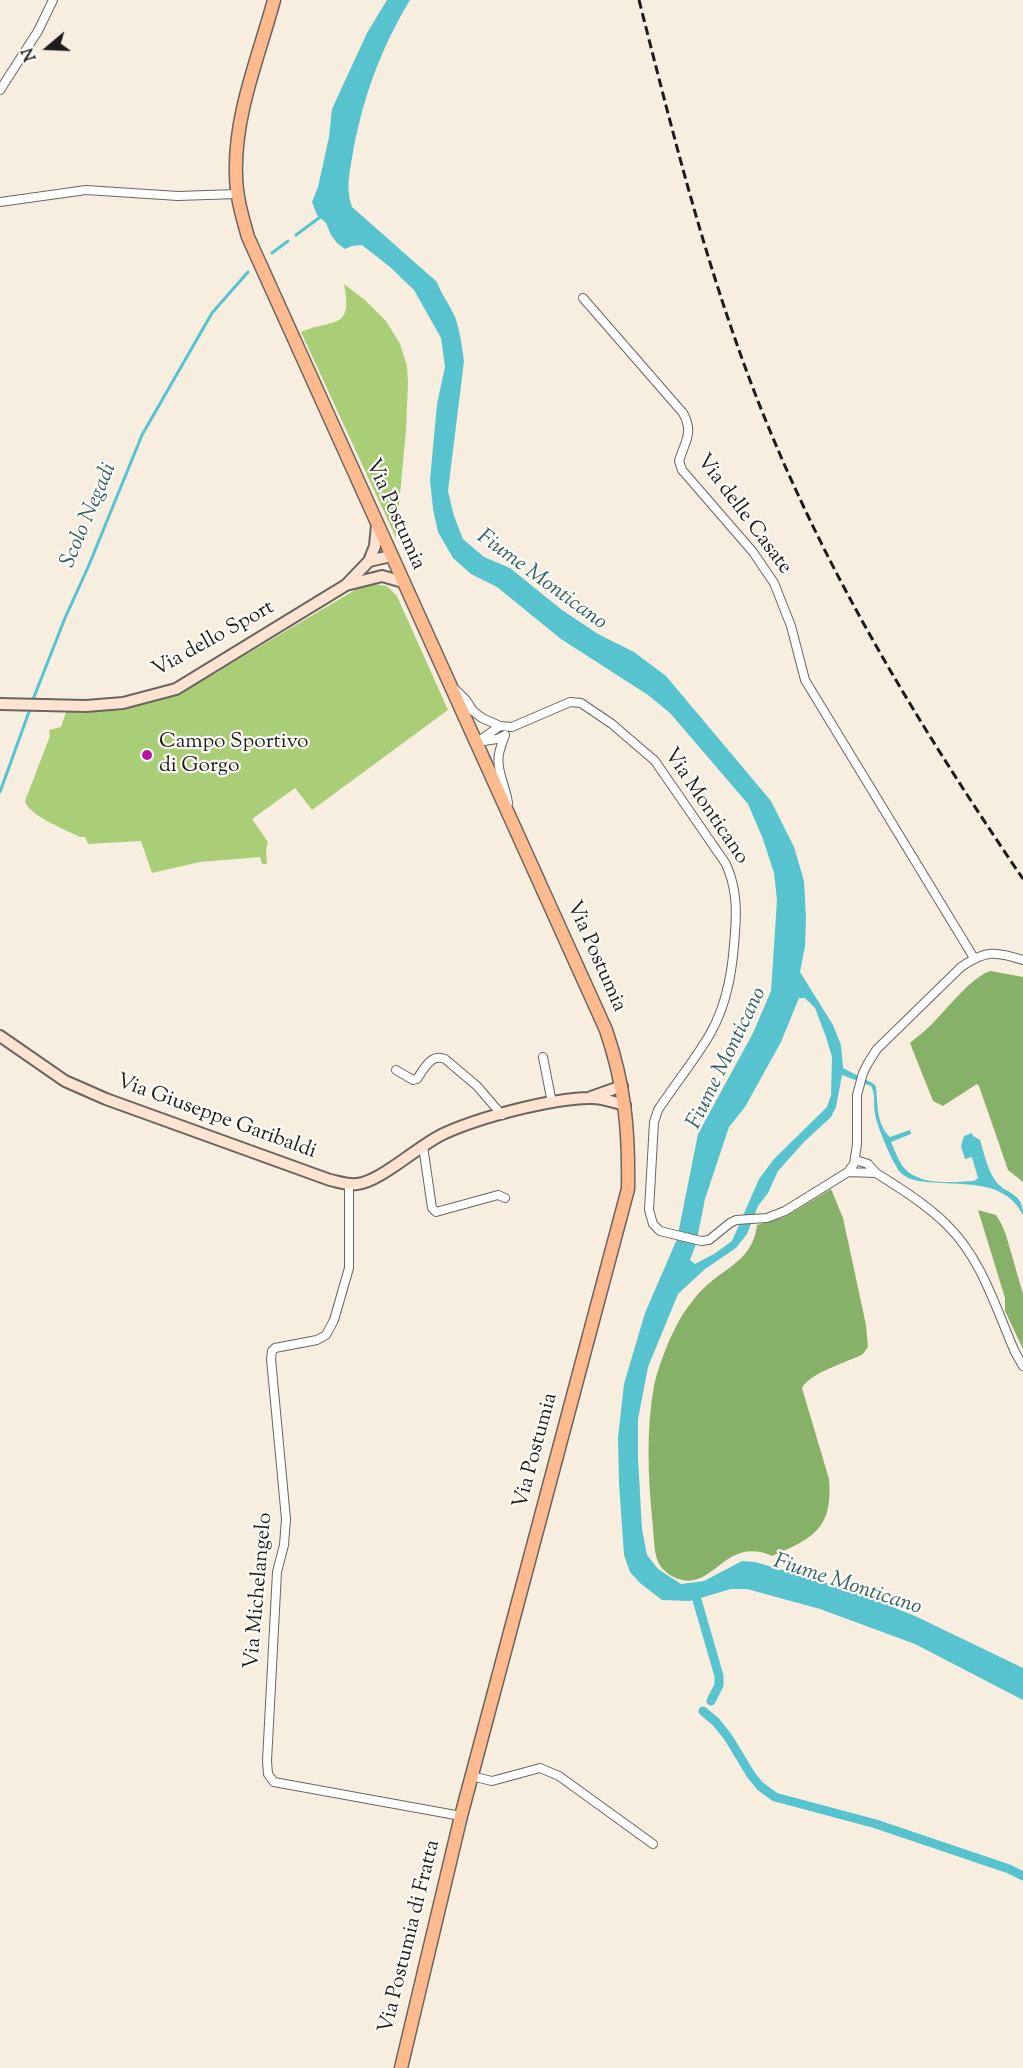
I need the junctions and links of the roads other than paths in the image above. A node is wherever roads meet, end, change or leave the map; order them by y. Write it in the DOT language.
graph roads {
  1 [pos="53,0"];
  2 [pos="271,3"];
  3 [pos="0,90"];
  4 [pos="237,194"];
  5 [pos="0,202"];
  6 [pos="583,298"];
  7 [pos="377,525"];
  8 [pos="392,557"];
  9 [pos="369,561"];
  10 [pos="367,578"];
  11 [pos="403,582"];
  12 [pos="346,585"];
  13 [pos="451,686"];
  14 [pos="0,705"];
  15 [pos="500,726"];
  16 [pos="512,727"];
  17 [pos="505,735"];
  18 [pos="477,742"];
  19 [pos="509,814"];
  20 [pos="974,958"];
  21 [pos="1023,960"];
  22 [pos="0,1036"];
  23 [pos="543,1057"];
  24 [pos="396,1070"];
  25 [pos="623,1095"];
  26 [pos="591,1098"];
  27 [pos="552,1103"];
  28 [pos="502,1115"];
  29 [pos="857,1144"];
  30 [pos="423,1146"];
  31 [pos="856,1160"];
  32 [pos="868,1164"];
  33 [pos="848,1172"];
  34 [pos="876,1173"];
  35 [pos="349,1185"];
  36 [pos="505,1198"];
  37 [pos="1023,1366"];
  38 [pos="471,1776"];
  39 [pos="461,1816"];
  40 [pos="653,1844"];
  41 [pos="401,2068"];
  1 -- 3 [label="street"];
  2 -- 4 [label="main road, Via Postumia"];
  4 -- 5 [label="street"];
  4 -- 7 [label="main road, Via Postumia"];
  6 -- 20 [label="street, Via delle Casate"];
  7 -- 8 [label="main road, Via Postumia"];
  7 -- 9 [label="street"];
  8 -- 9 [label="street"];
  8 -- 10 [label="street"];
  8 -- 11 [label="main road, Via Postumia"];
  9 -- 12 [label="street, Via dello Sport"];
  10 -- 11 [label="street"];
  10 -- 12 [label="street"];
  11 -- 13 [label="main road, Via Postumia"];
  12 -- 14 [label="street, Via dello Sport"];
  13 -- 15 [label="street"];
  13 -- 18 [label="main road, Via Postumia"];
  15 -- 16 [label="street, Via Monticano"];
  15 -- 18 [label="street"];
  16 -- 17 [label="street"];
  16 -- 33 [label="street, Via Monticano"];
  17 -- 18 [label="street"];
  17 -- 19 [label="street"];
  18 -- 19 [label="main road, Via Postumia"];
  19 -- 25 [label="main road, Via Postumia"];
  20 -- 21 [label="street"];
  20 -- 29 [label="street"];
  22 -- 35 [label="street, Via Giuseppe Garibaldi"];
  23 -- 27 [label="street"];
  24 -- 28 [label="street"];
  25 -- 26 [label="street"];
  25 -- 26 [label="street"];
  25 -- 38 [label="main road, Via Postumia"];
  26 -- 27 [label="street"];
  27 -- 28 [label="street"];
  28 -- 30 [label="street"];
  29 -- 31 [label="street"];
  29 -- 32 [label="street"];
  30 -- 35 [label="street"];
  30 -- 36 [label="street"];
  31 -- 32 [label="street"];
  31 -- 33 [label="street"];
  32 -- 34 [label="street"];
  33 -- 34 [label="street"];
  34 -- 37 [label="street"];
  35 -- 39 [label="street, Via Michelangelo"];
  38 -- 39 [label="main road, Via Postumia"];
  38 -- 40 [label="street"];
  39 -- 41 [label="main road, Via Postumia di Fratta"];
}
